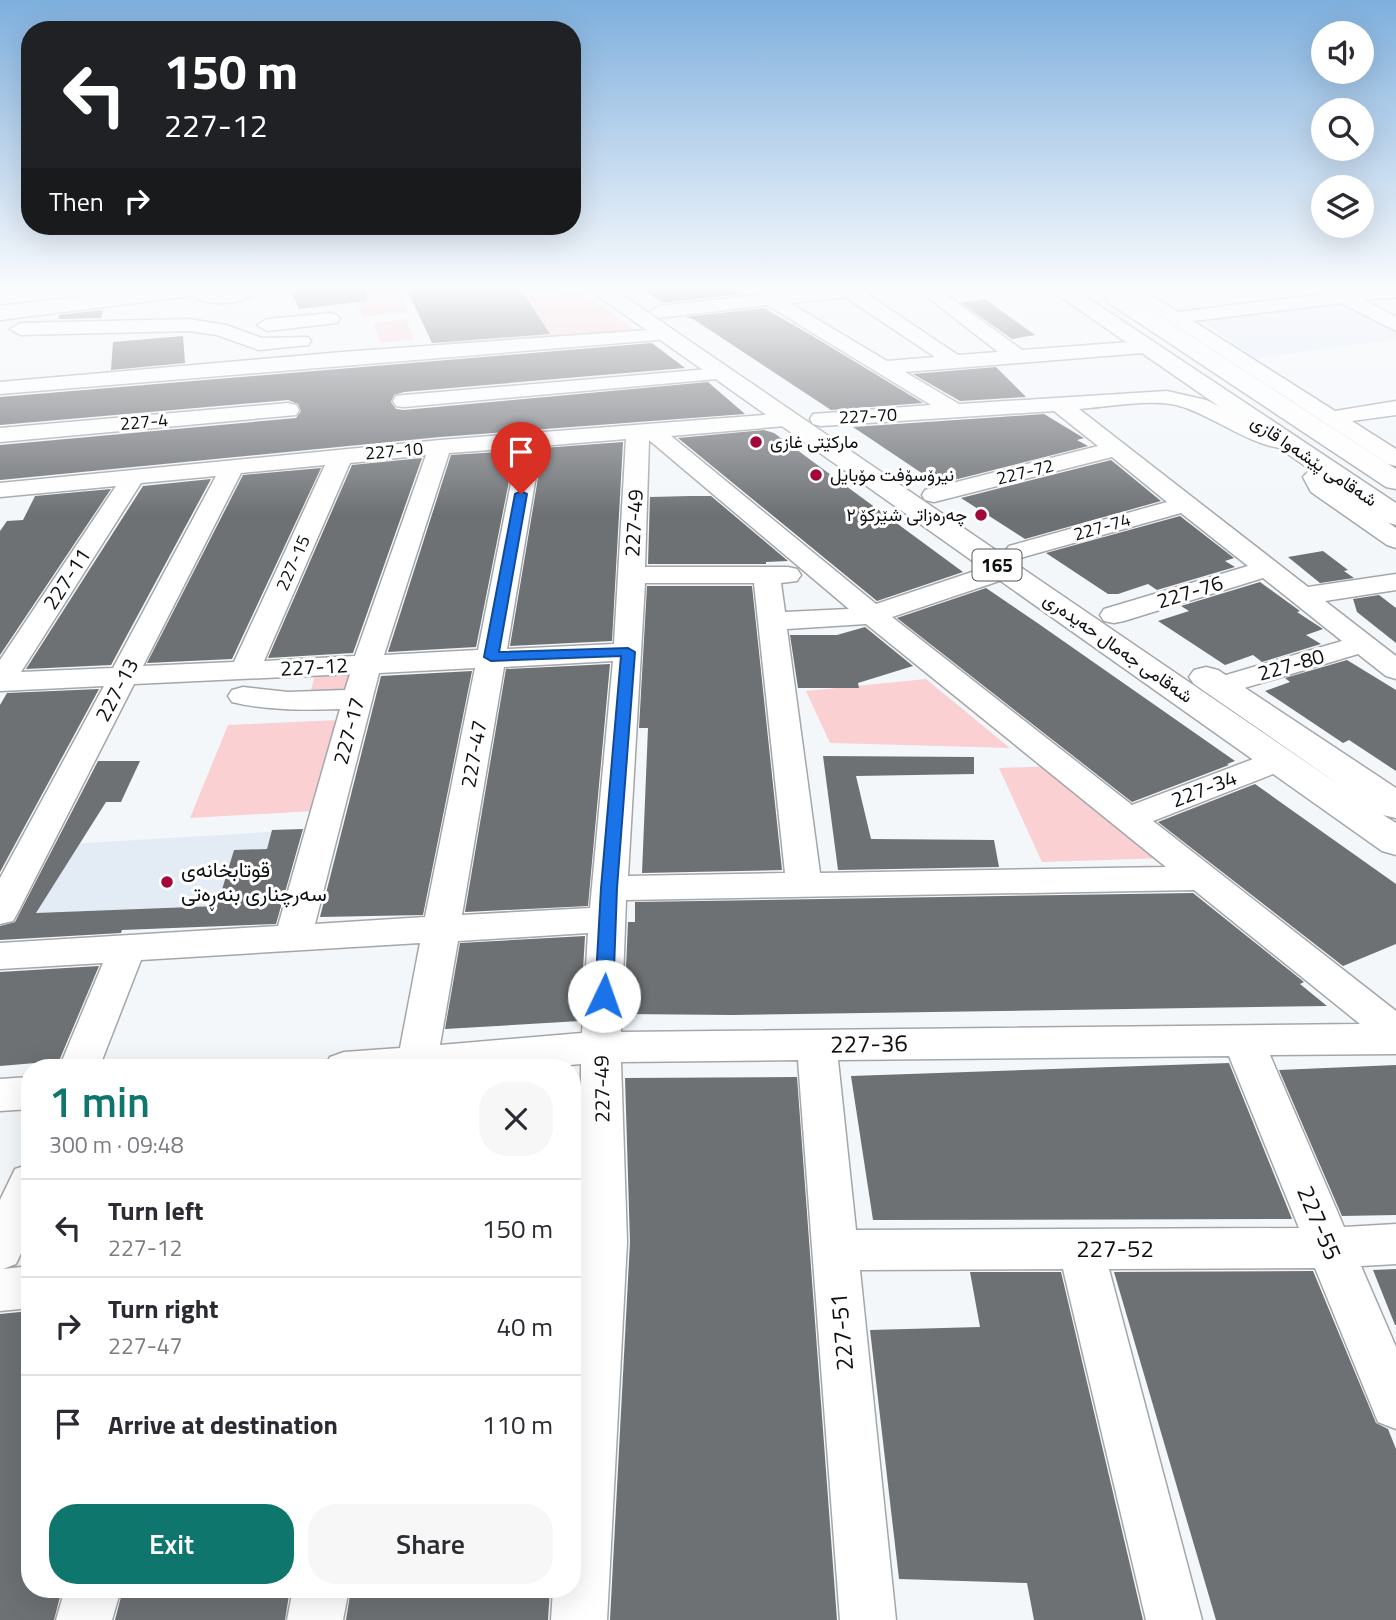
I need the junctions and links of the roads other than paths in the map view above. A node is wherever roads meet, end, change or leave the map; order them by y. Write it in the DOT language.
graph roads {
  1 [pos="288,363"];
  2 [pos="105,364"];
  3 [pos="281,364"];
  4 [pos="396,364"];
  5 [pos="709,364"];
  6 [pos="729,364"];
  7 [pos="878,364"];
  8 [pos="930,364"];
  9 [pos="1168,364"];
  10 [pos="1217,364"];
  11 [pos="1246,364"];
  12 [pos="884,367"];
  13 [pos="721,374"];
  14 [pos="104,379"];
  15 [pos="0,388"];
  16 [pos="1264,395"];
  17 [pos="1222,399"];
  18 [pos="404,401"];
  19 [pos="1060,405"];
  20 [pos="1396,408"];
  21 [pos="288,410"];
  22 [pos="956,411"];
  23 [pos="1331,418"];
  24 [pos="821,419"];
  25 [pos="789,420"];
  26 [pos="646,432"];
  27 [pos="0,435"];
  28 [pos="531,440"];
  29 [pos="1289,442"];
  30 [pos="428,448"];
  31 [pos="1116,449"];
  32 [pos="341,456"];
  33 [pos="1396,459"];
  34 [pos="288,461"];
  35 [pos="233,467"];
  36 [pos="1325,467"];
  37 [pos="134,477"];
  38 [pos="1396,481"];
  39 [pos="3,493"];
  40 [pos="934,495"];
  41 [pos="1186,504"];
  42 [pos="1396,516"];
  43 [pos="960,525"];
  44 [pos="1396,540"];
  45 [pos="1012,561"];
  46 [pos="817,569"];
  47 [pos="1267,569"];
  48 [pos="631,575"];
  49 [pos="767,577"];
  50 [pos="1396,582"];
  51 [pos="1302,596"];
  52 [pos="872,615"];
  53 [pos="1114,615"];
  54 [pos="772,621"];
  55 [pos="1363,644"];
  56 [pos="628,652"];
  57 [pos="491,657"];
  58 [pos="367,664"];
  59 [pos="1396,670"];
  60 [pos="124,677"];
  61 [pos="0,682"];
  62 [pos="244,683"];
  63 [pos="1220,686"];
  64 [pos="358,699"];
  65 [pos="1280,760"];
  66 [pos="1396,806"];
  67 [pos="1129,818"];
  68 [pos="1396,842"];
  69 [pos="1204,878"];
  70 [pos="804,885"];
  71 [pos="608,904"];
  72 [pos="0,912"];
  73 [pos="444,928"];
  74 [pos="293,938"];
  75 [pos="127,949"];
  76 [pos="0,956"];
  77 [pos="1396,1032"];
  78 [pos="1396,1039"];
  79 [pos="1243,1040"];
  80 [pos="817,1045"];
  81 [pos="601,1047"];
  82 [pos="83,1059"];
  83 [pos="418,1059"];
  84 [pos="478,1059"];
  85 [pos="21,1094"];
  86 [pos="0,1095"];
  87 [pos="21,1202"];
  88 [pos="588,1243"];
  89 [pos="1396,1244"];
  90 [pos="1330,1248"];
  91 [pos="0,1250"];
  92 [pos="834,1250"];
  93 [pos="1081,1250"];
  94 [pos="21,1288"];
  95 [pos="0,1290"];
  96 [pos="1396,1405"];
  97 [pos="581,1536"];
  98 [pos="90,1598"];
  99 [pos="319,1598"];
  100 [pos="580,1598"];
  101 [pos="84,1620"];
  102 [pos="315,1620"];
  103 [pos="579,1620"];
  104 [pos="867,1620"];
  105 [pos="1174,1620"];
  1 -- 21 [label="street"];
  2 -- 14 [label="street"];
  3 -- 14 [label="street"];
  4 -- 18 [label="street"];
  5 -- 13 [label="main road, شەقامی جەمال حەیدەری / 165"];
  6 -- 24 [label="main road, شەقامی جەمال حەیدەری / 165"];
  7 -- 12 [label="street"];
  8 -- 12 [label="street"];
  9 -- 17 [label="main road, شەقامی پێشەوا قازی"];
  10 -- 16 [label="main road, شەقامی پێشەوا قازی"];
  11 -- 23 [label="street"];
  12 -- 22 [label="street"];
  13 -- 18 [label="street"];
  13 -- 25 [label="main road, شەقامی جەمال حەیدەری / 165"];
  14 -- 15 [label="street"];
  16 -- 17 [label="main road"];
  16 -- 38 [label="main road, شەقامی پێشەوا قازی"];
  17 -- 29 [label="main road, شەقامی پێشەوا قازی"];
  18 -- 30 [label="street"];
  19 -- 22 [label="street, 227-70"];
  19 -- 29 [label="street, 227-70"];
  19 -- 31 [label="street"];
  20 -- 23 [label="street"];
  21 -- 27 [label="street, 227-4"];
  21 -- 34 [label="street"];
  22 -- 24 [label="street, 227-70"];
  23 -- 33 [label="street"];
  24 -- 40 [label="main road, شەقامی جەمال حەیدەری / 165"];
  25 -- 26 [label="street, 227-10"];
  25 -- 43 [label="main road, شەقامی جەمال حەیدەری / 165"];
  26 -- 28 [label="street, 227-10"];
  26 -- 46 [label="street"];
  26 -- 48 [label="street, 227-49"];
  28 -- 30 [label="street, 227-10"];
  28 -- 57 [label="street, 227-47"];
  29 -- 36 [label="main road, شەقامی پێشەوا قازی"];
  30 -- 32 [label="street, 227-10"];
  30 -- 58 [label="street, 227-17"];
  31 -- 40 [label="street, 227-72"];
  31 -- 41 [label="street"];
  32 -- 34 [label="street, 227-10"];
  32 -- 62 [label="street, 227-15"];
  34 -- 35 [label="street, 227-10"];
  35 -- 37 [label="street, 227-10"];
  35 -- 60 [label="street, 227-13"];
  36 -- 42 [label="main road, شەقامی پێشەوا قازی"];
  36 -- 44 [label="street"];
  37 -- 39 [label="street, 227-10"];
  37 -- 61 [label="street, 227-11"];
  40 -- 43 [label="main road, شەقامی جەمال حەیدەری / 165"];
  41 -- 45 [label="street, 227-74"];
  41 -- 47 [label="street"];
  43 -- 45 [label="main road, شەقامی جەمال حەیدەری / 165"];
  45 -- 52 [label="street, 227-74"];
  45 -- 53 [label="main road, شەقامی جەمال حەیدەری / 165"];
  45 -- 65 [label="main road, شەقامی جەمال حەیدەری / 165"];
  46 -- 49 [label="street"];
  46 -- 52 [label="street"];
  47 -- 51 [label="street"];
  47 -- 53 [label="street, 227-76"];
  48 -- 49 [label="street"];
  48 -- 56 [label="street, 227-49"];
  49 -- 54 [label="street"];
  50 -- 51 [label="street"];
  51 -- 55 [label="street"];
  52 -- 54 [label="street, 227-74"];
  52 -- 67 [label="street"];
  53 -- 63 [label="main road, شەقامی جەمال حەیدەری / 165"];
  54 -- 70 [label="street"];
  55 -- 59 [label="street"];
  55 -- 63 [label="street, 227-80"];
  56 -- 57 [label="street, 227-12"];
  56 -- 71 [label="street, 227-49"];
  57 -- 58 [label="street, 227-12"];
  57 -- 73 [label="street, 227-47"];
  58 -- 62 [label="street, 227-12"];
  58 -- 64 [label="street, 227-17"];
  60 -- 61 [label="street, 227-12"];
  60 -- 62 [label="street, 227-12"];
  60 -- 72 [label="street, 227-13"];
  62 -- 64 [label="street"];
  63 -- 66 [label="main road, شەقامی جەمال حەیدەری / 165"];
  64 -- 74 [label="street, 227-17"];
  65 -- 67 [label="street, 227-34"];
  65 -- 68 [label="main road, شەقامی جەمال حەیدەری / 165"];
  67 -- 69 [label="street"];
  69 -- 70 [label="street"];
  69 -- 77 [label="street"];
  70 -- 71 [label="street"];
  71 -- 73 [label="street"];
  71 -- 81 [label="street, 227-49"];
  73 -- 74 [label="street"];
  73 -- 83 [label="street, 227-47"];
  74 -- 75 [label="street"];
  75 -- 76 [label="street"];
  75 -- 82 [label="street"];
  78 -- 79 [label="street, 227-36"];
  79 -- 80 [label="street, 227-36"];
  79 -- 90 [label="street, 227-55"];
  80 -- 81 [label="street, 227-36"];
  80 -- 92 [label="street, 227-51"];
  81 -- 84 [label="street, 227-36"];
  81 -- 88 [label="street, 227-49"];
  85 -- 86 [label="street"];
  87 -- 91 [label="street"];
  88 -- 97 [label="street, 227-49"];
  89 -- 90 [label="street, 227-52"];
  90 -- 93 [label="street, 227-52"];
  90 -- 96 [label="street, 227-55"];
  92 -- 93 [label="street, 227-52"];
  92 -- 104 [label="street, 227-51"];
  93 -- 105 [label="street"];
  94 -- 95 [label="street"];
  98 -- 101 [label="street"];
  99 -- 102 [label="street"];
  100 -- 103 [label="street, 227-49"];
}
